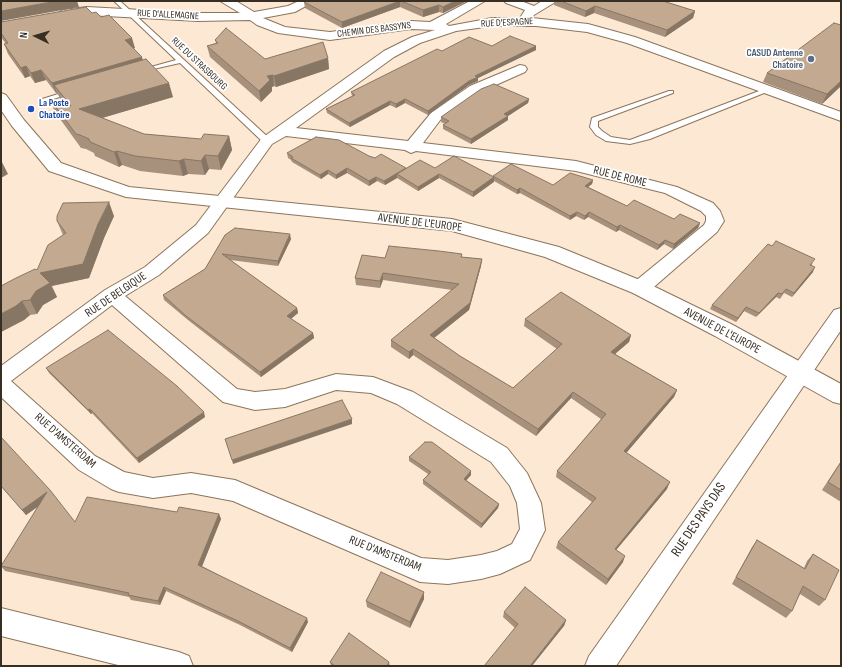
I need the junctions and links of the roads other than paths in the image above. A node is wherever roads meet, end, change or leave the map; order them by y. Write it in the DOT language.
graph roads {
  1 [pos="118,1"];
  2 [pos="226,1"];
  3 [pos="309,1"];
  4 [pos="479,1"];
  5 [pos="510,1"];
  6 [pos="551,1"];
  7 [pos="535,10"];
  8 [pos="131,13"];
  9 [pos="54,16"];
  10 [pos="251,16"];
  11 [pos="524,21"];
  12 [pos="434,25"];
  13 [pos="454,28"];
  14 [pos="180,60"];
  15 [pos="520,69"];
  16 [pos="135,74"];
  17 [pos="82,89"];
  18 [pos="767,90"];
  19 [pos="671,92"];
  20 [pos="1,98"];
  21 [pos="44,100"];
  22 [pos="841,117"];
  23 [pos="283,132"];
  24 [pos="266,141"];
  25 [pos="411,148"];
  26 [pos="222,202"];
  27 [pos="640,288"];
  28 [pos="112,295"];
  29 [pos="841,315"];
  30 [pos="799,374"];
  31 [pos="1,377"];
  32 [pos="1,384"];
  33 [pos="841,395"];
  34 [pos="1,622"];
  35 [pos="179,666"];
  36 [pos="599,666"];
  1 -- 8 [label="lane, RUE DU STRASBOURG"];
  2 -- 10 [label="street, CHEMIN DES BASSYNS"];
  3 -- 10 [label="street, RUE D'ALLEMAGNE"];
  4 -- 12 [label="street"];
  5 -- 7 [label="street"];
  6 -- 7 [label="street"];
  7 -- 11 [label="street"];
  8 -- 9 [label="street, RUE D'ALLEMAGNE"];
  8 -- 10 [label="street, RUE D'ALLEMAGNE"];
  8 -- 14 [label="lane, RUE DU STRASBOURG"];
  10 -- 12 [label="street, CHEMIN DES BASSYNS"];
  11 -- 13 [label="street, RUE D'ESPAGNE"];
  11 -- 18 [label="street, RUE D'ESPAGNE"];
  12 -- 13 [label="street, CHEMIN DES BASSYNS"];
  13 -- 23 [label="street, RUE D'ESPAGNE"];
  14 -- 16 [label="lane"];
  14 -- 24 [label="lane, RUE DU STRASBOURG"];
  15 -- 25 [label="street"];
  17 -- 21 [label="lane"];
  18 -- 19 [label="lane"];
  18 -- 22 [label="street, RUE D'ESPAGNE"];
  20 -- 26 [label="street, AVENUE DE L'EUROPE"];
  23 -- 24 [label="street, RUE D'ESPAGNE"];
  23 -- 25 [label="street, RUE DE ROME"];
  24 -- 26 [label="street, RUE D'ESPAGNE"];
  25 -- 27 [label="street, RUE DE ROME"];
  26 -- 27 [label="street, AVENUE DE L'EUROPE"];
  26 -- 28 [label="street, RUE DE BELGIQUE"];
  27 -- 30 [label="street, AVENUE DE L'EUROPE"];
  28 -- 31 [label="street, RUE DE BELGIQUE"];
  28 -- 32 [label="street, RUE D'AMSTERDAM"];
  29 -- 30 [label="street, RUE DES PAYS DAS"];
  30 -- 33 [label="street, AVENUE DE L'EUROPE"];
  30 -- 36 [label="street, RUE DES PAYS DAS"];
  34 -- 35 [label="street"];
}
